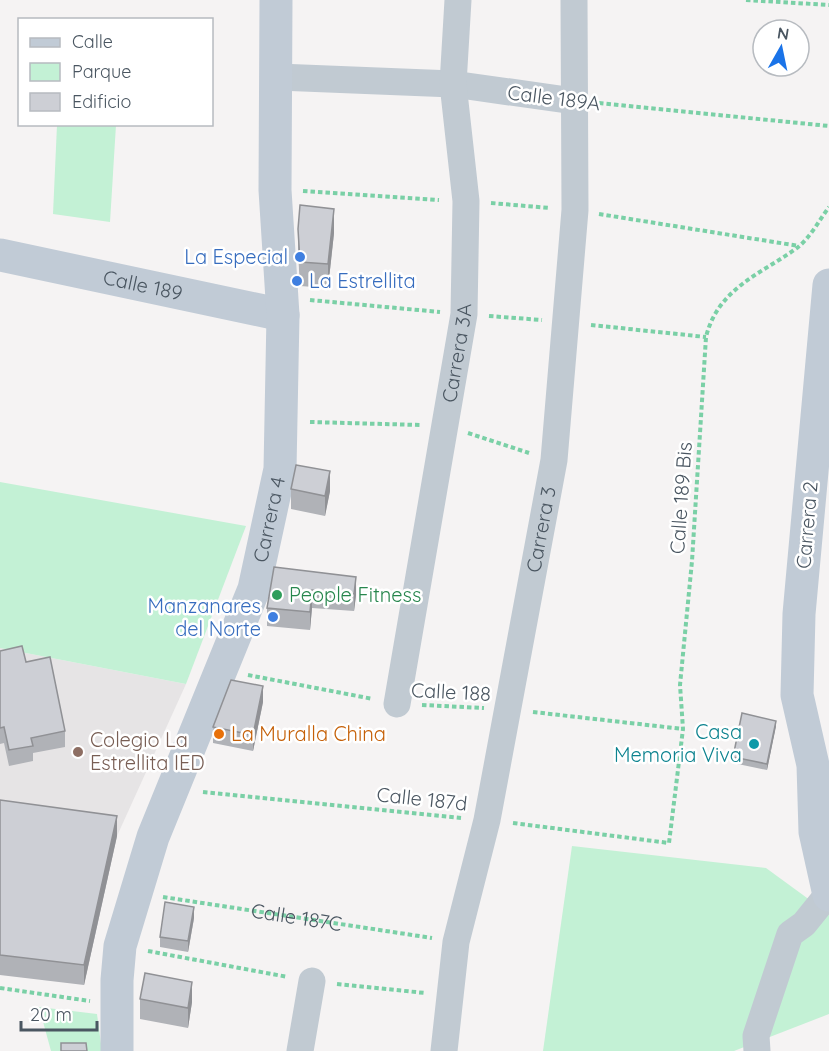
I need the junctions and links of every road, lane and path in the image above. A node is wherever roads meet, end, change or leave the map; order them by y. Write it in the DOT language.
graph roads {
  1 [pos="276,0"];
  2 [pos="458,0"];
  3 [pos="574,0"];
  4 [pos="746,0"];
  5 [pos="829,5"];
  6 [pos="278,77"];
  7 [pos="453,84"];
  8 [pos="574,101"];
  9 [pos="829,126"];
  10 [pos="275,190"];
  11 [pos="466,201"];
  12 [pos="829,207"];
  13 [pos="575,210"];
  14 [pos="799,246"];
  15 [pos="0,255"];
  16 [pos="829,285"];
  17 [pos="282,306"];
  18 [pos="464,314"];
  19 [pos="566,322"];
  20 [pos="706,337"];
  21 [pos="221,670"];
  22 [pos="398,704"];
  23 [pos="506,709"];
  24 [pos="683,729"];
  25 [pos="172,789"];
  26 [pos="487,820"];
  27 [pos="669,843"];
  28 [pos="136,893"];
  29 [pos="829,894"];
  30 [pos="456,942"];
  31 [pos="312,981"];
  32 [pos="0,988"];
  33 [pos="117,1006"];
  34 [pos="117,1051"];
  35 [pos="300,1051"];
  36 [pos="444,1051"];
  37 [pos="757,1051"];
  1 -- 6 [label="street, Carrera 4"];
  2 -- 7 [label="street, Carrera 3A"];
  3 -- 8 [label="street, Carrera 3"];
  4 -- 5 [label="path"];
  6 -- 7 [label="street, Calle 189A"];
  6 -- 10 [label="street, Carrera 4"];
  7 -- 8 [label="street, Calle 189A"];
  7 -- 11 [label="street, Carrera 3A"];
  8 -- 9 [label="path, Calle 189A"];
  8 -- 13 [label="street, Carrera 3"];
  10 -- 11 [label="path"];
  10 -- 17 [label="street, Carrera 4"];
  11 -- 13 [label="path"];
  11 -- 18 [label="street, Carrera 3A"];
  12 -- 14 [label="path, Calle 189 Bis"];
  13 -- 14 [label="path"];
  13 -- 19 [label="street, Carrera 3"];
  14 -- 20 [label="path, Calle 189 Bis"];
  15 -- 17 [label="street, Calle 189"];
  16 -- 29 [label="street, Carrera 2"];
  17 -- 18 [label="path"];
  17 -- 21 [label="street, Carrera 4"];
  18 -- 19 [label="path"];
  18 -- 22 [label="street, Carrera 3A"];
  19 -- 20 [label="path"];
  19 -- 23 [label="street, Carrera 3"];
  20 -- 24 [label="path, Calle 189 Bis"];
  21 -- 22 [label="path, Calle 188"];
  21 -- 25 [label="street, Carrera 4"];
  22 -- 23 [label="path, Calle 188"];
  23 -- 24 [label="path, Calle 188"];
  23 -- 26 [label="street, Carrera 3"];
  24 -- 27 [label="path, Calle 189 Bis"];
  25 -- 26 [label="path, Calle 187d"];
  25 -- 28 [label="street, Carrera 4"];
  26 -- 27 [label="path, Calle 187d"];
  26 -- 30 [label="street, Carrera 3"];
  28 -- 30 [label="path, Calle 187C"];
  28 -- 33 [label="street, Carrera 4"];
  29 -- 37 [label="street"];
  30 -- 36 [label="street, Carrera 3"];
  31 -- 35 [label="street"];
  32 -- 33 [label="path"];
  33 -- 34 [label="street, Carrera 4"];
}
